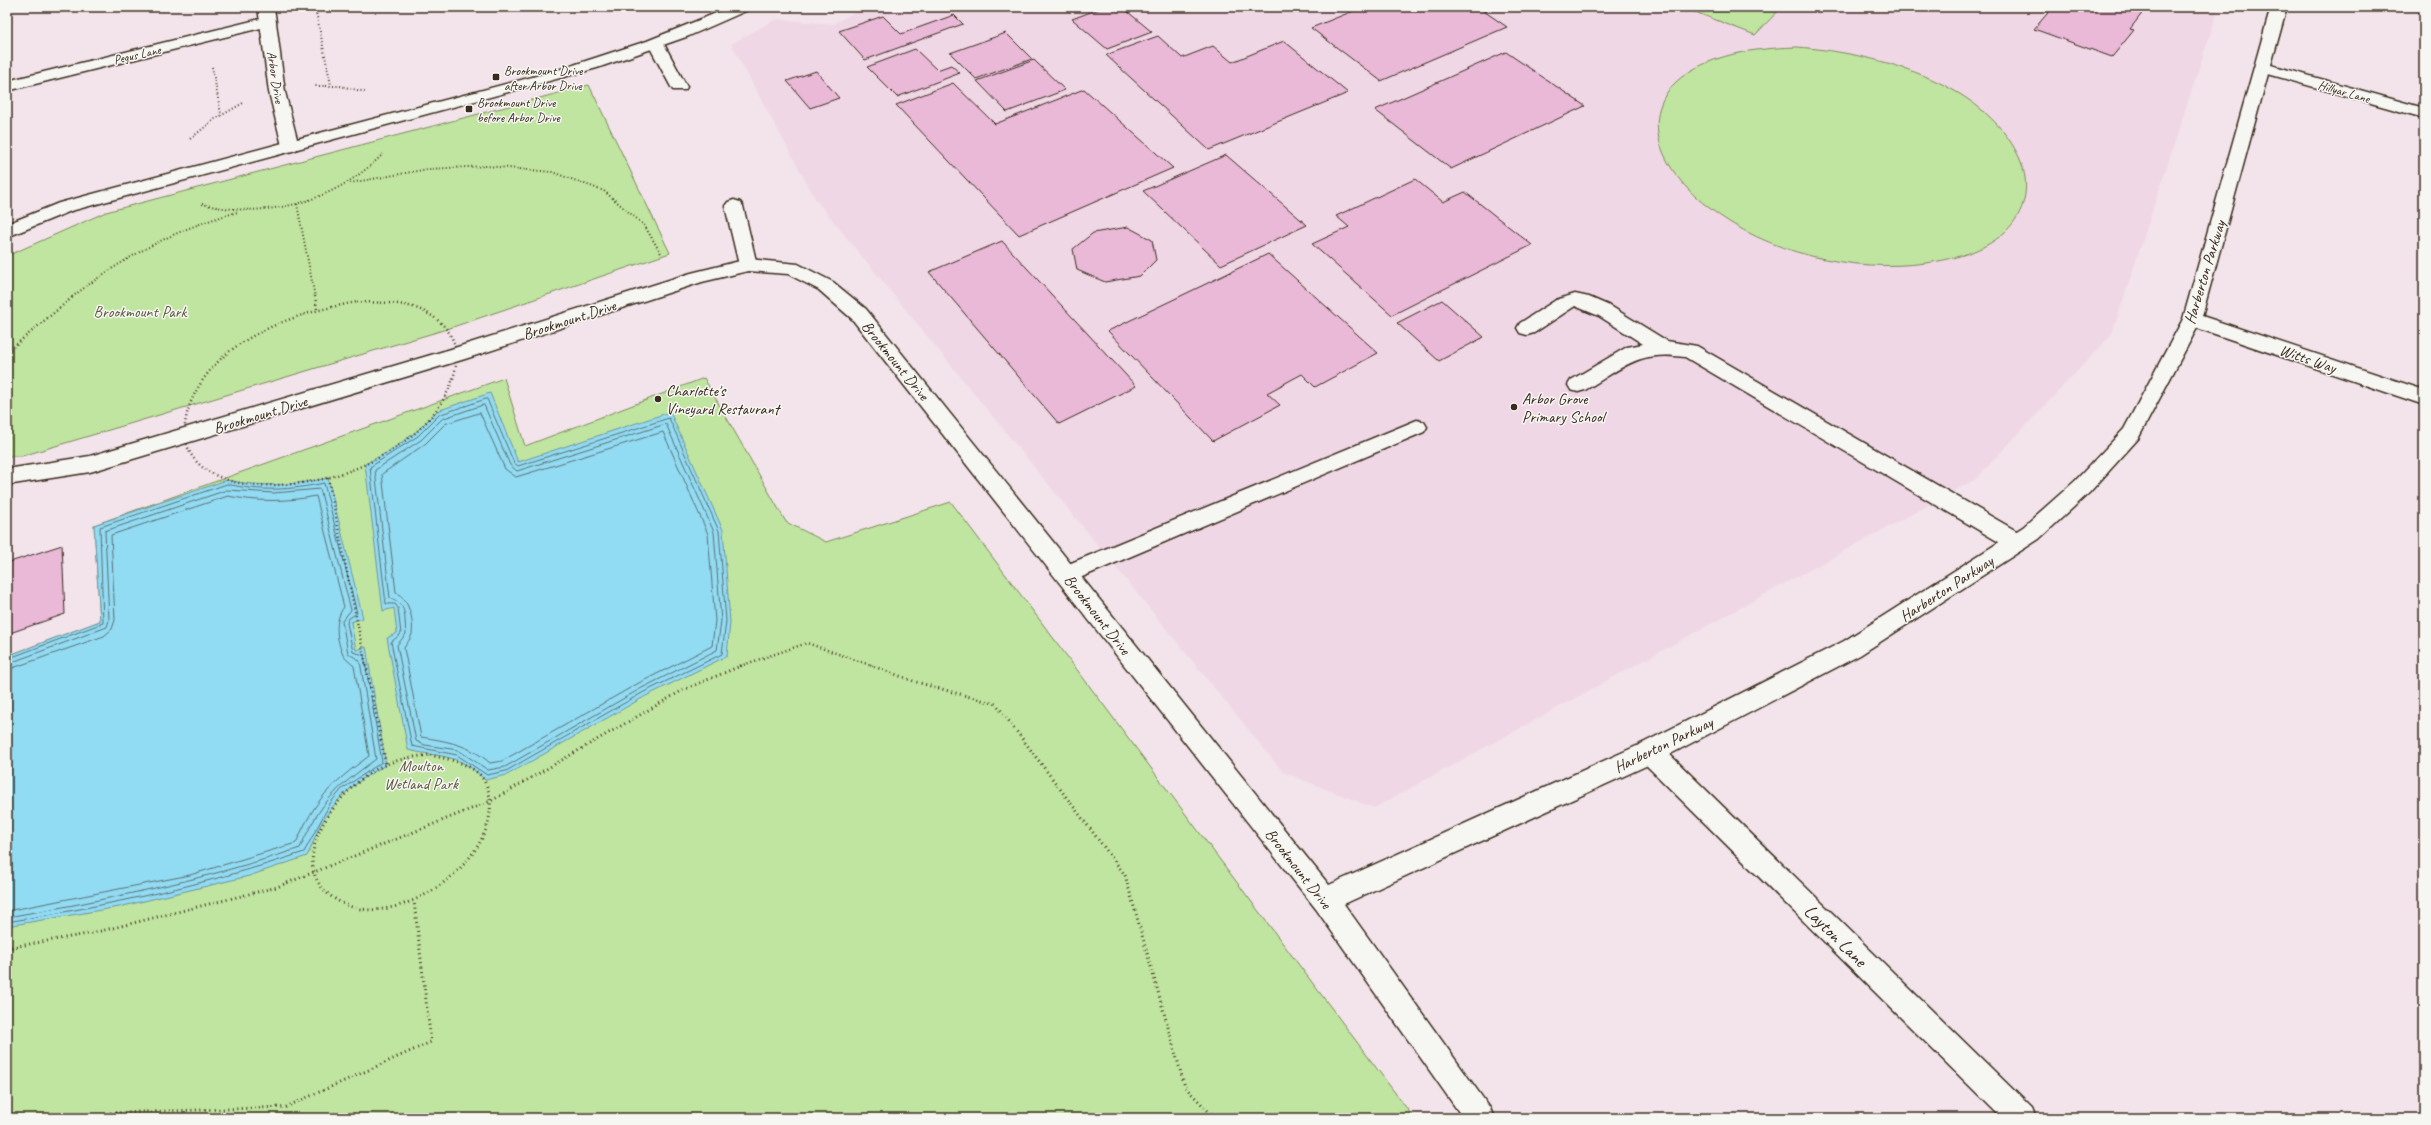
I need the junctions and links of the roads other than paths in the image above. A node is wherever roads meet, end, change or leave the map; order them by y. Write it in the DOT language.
graph roads {
  1 [pos="743,7"];
  2 [pos="2279,7"];
  3 [pos="267,15"];
  4 [pos="656,44"];
  5 [pos="2264,68"];
  6 [pos="7,86"];
  7 [pos="679,87"];
  8 [pos="2424,113"];
  9 [pos="290,146"];
  10 [pos="734,206"];
  11 [pos="7,231"];
  12 [pos="748,265"];
  13 [pos="2192,319"];
  14 [pos="1527,328"];
  15 [pos="1662,347"];
  16 [pos="1578,385"];
  17 [pos="2424,398"];
  18 [pos="1417,427"];
  19 [pos="7,477"];
  20 [pos="2017,542"];
  21 [pos="1067,574"];
  22 [pos="1650,752"];
  23 [pos="1325,900"];
  24 [pos="1480,1118"];
  25 [pos="2022,1118"];
  1 -- 4 [label="street"];
  2 -- 5 [label="street, Harberton Parkway"];
  3 -- 6 [label="street, Pegus Lane"];
  3 -- 9 [label="street, Arbor Drive"];
  4 -- 7 [label="street"];
  4 -- 9 [label="street"];
  5 -- 8 [label="street, Hillyar Lane"];
  5 -- 13 [label="street, Harberton Parkway"];
  9 -- 11 [label="street"];
  10 -- 12 [label="street"];
  12 -- 19 [label="street, Brookmount Drive"];
  12 -- 21 [label="street, Brookmount Drive"];
  13 -- 17 [label="street, Witts Way"];
  13 -- 20 [label="street, Harberton Parkway"];
  14 -- 15 [label="street"];
  15 -- 16 [label="street"];
  15 -- 20 [label="street"];
  18 -- 21 [label="street"];
  20 -- 22 [label="street, Harberton Parkway"];
  21 -- 23 [label="street, Brookmount Drive"];
  22 -- 23 [label="street, Harberton Parkway"];
  22 -- 25 [label="street, Layton Lane"];
  23 -- 24 [label="street, Brookmount Drive"];
}
